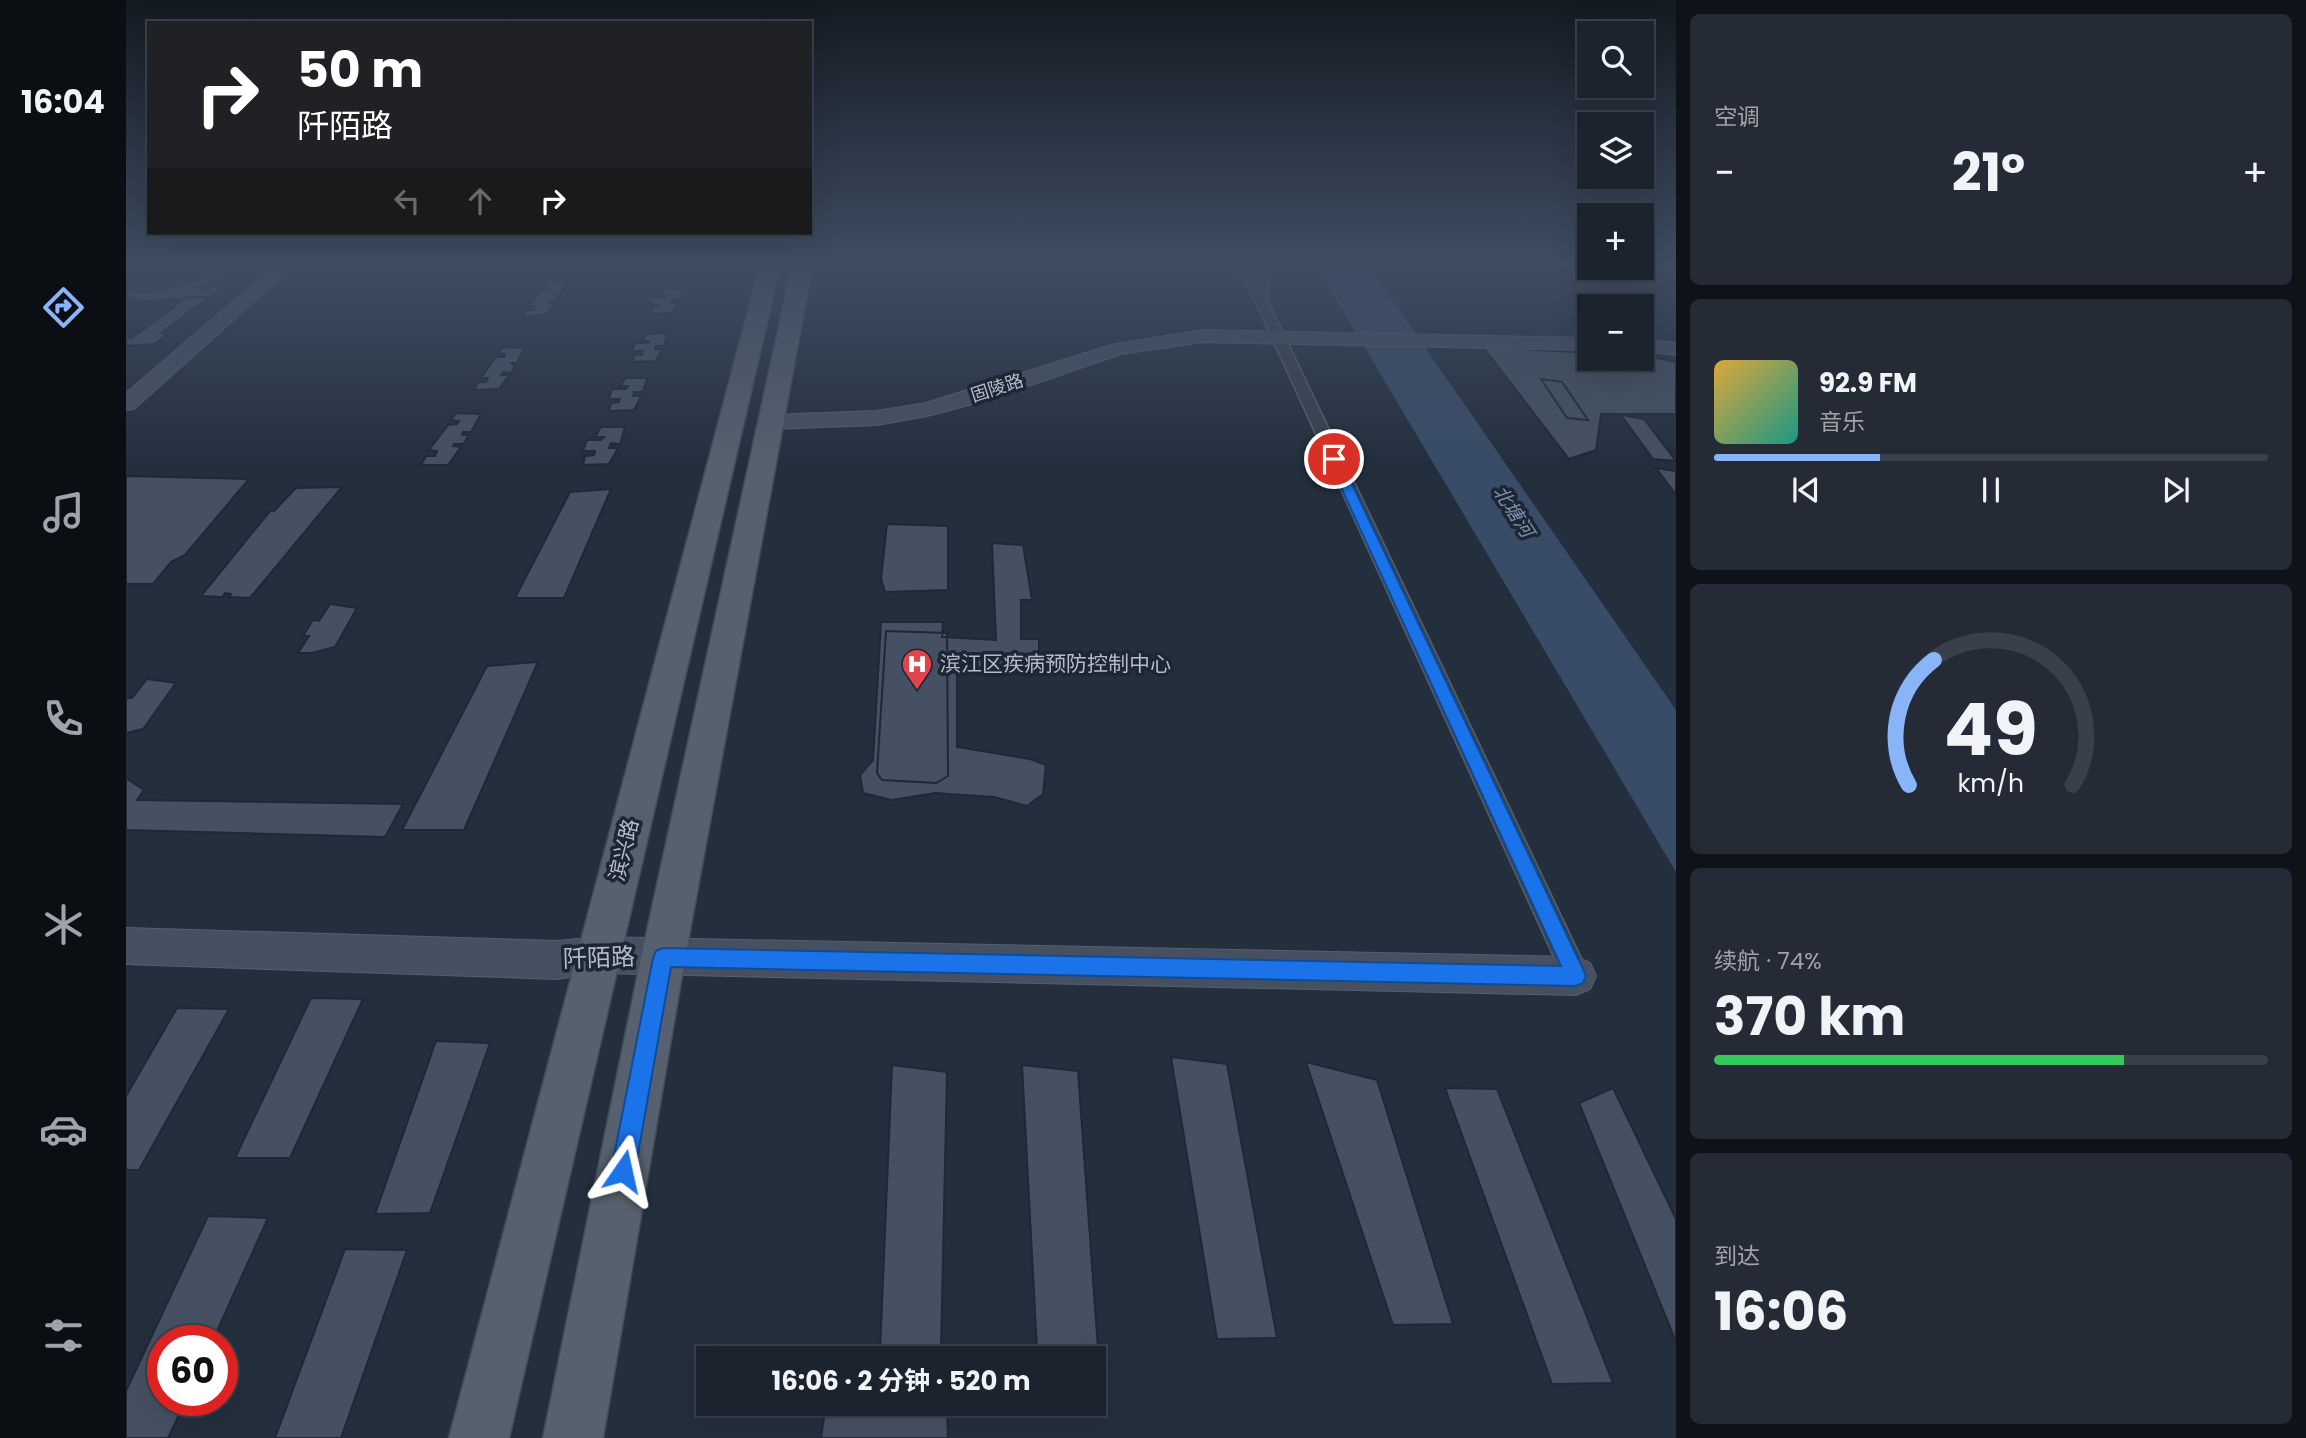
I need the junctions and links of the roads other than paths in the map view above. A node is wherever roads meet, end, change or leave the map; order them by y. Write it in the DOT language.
graph roads {
  1 [pos="212,329"];
  2 [pos="754,329"];
  3 [pos="789,329"];
  4 [pos="1273,329"];
  5 [pos="1276,336"];
  6 [pos="1577,344"];
  7 [pos="1654,346"];
  8 [pos="1676,349"];
  9 [pos="126,404"];
  10 [pos="769,422"];
  11 [pos="126,946"];
  12 [pos="598,955"];
  13 [pos="663,958"];
  14 [pos="1576,976"];
  15 [pos="479,1438"];
  16 [pos="573,1438"];
  1 -- 9 [label="street"];
  2 -- 12 [label="main road, 滨兴路"];
  3 -- 10 [label="main road"];
  4 -- 5 [label="street"];
  5 -- 6 [label="street, 固陵路"];
  5 -- 10 [label="street, 固陵路"];
  5 -- 14 [label="street"];
  7 -- 8 [label="street"];
  10 -- 13 [label="main road"];
  11 -- 12 [label="street, 阡陌路"];
  12 -- 13 [label="street, 阡陌路"];
  12 -- 15 [label="main road, 滨兴路"];
  13 -- 14 [label="street, 阡陌路"];
  13 -- 16 [label="main road"];
}
